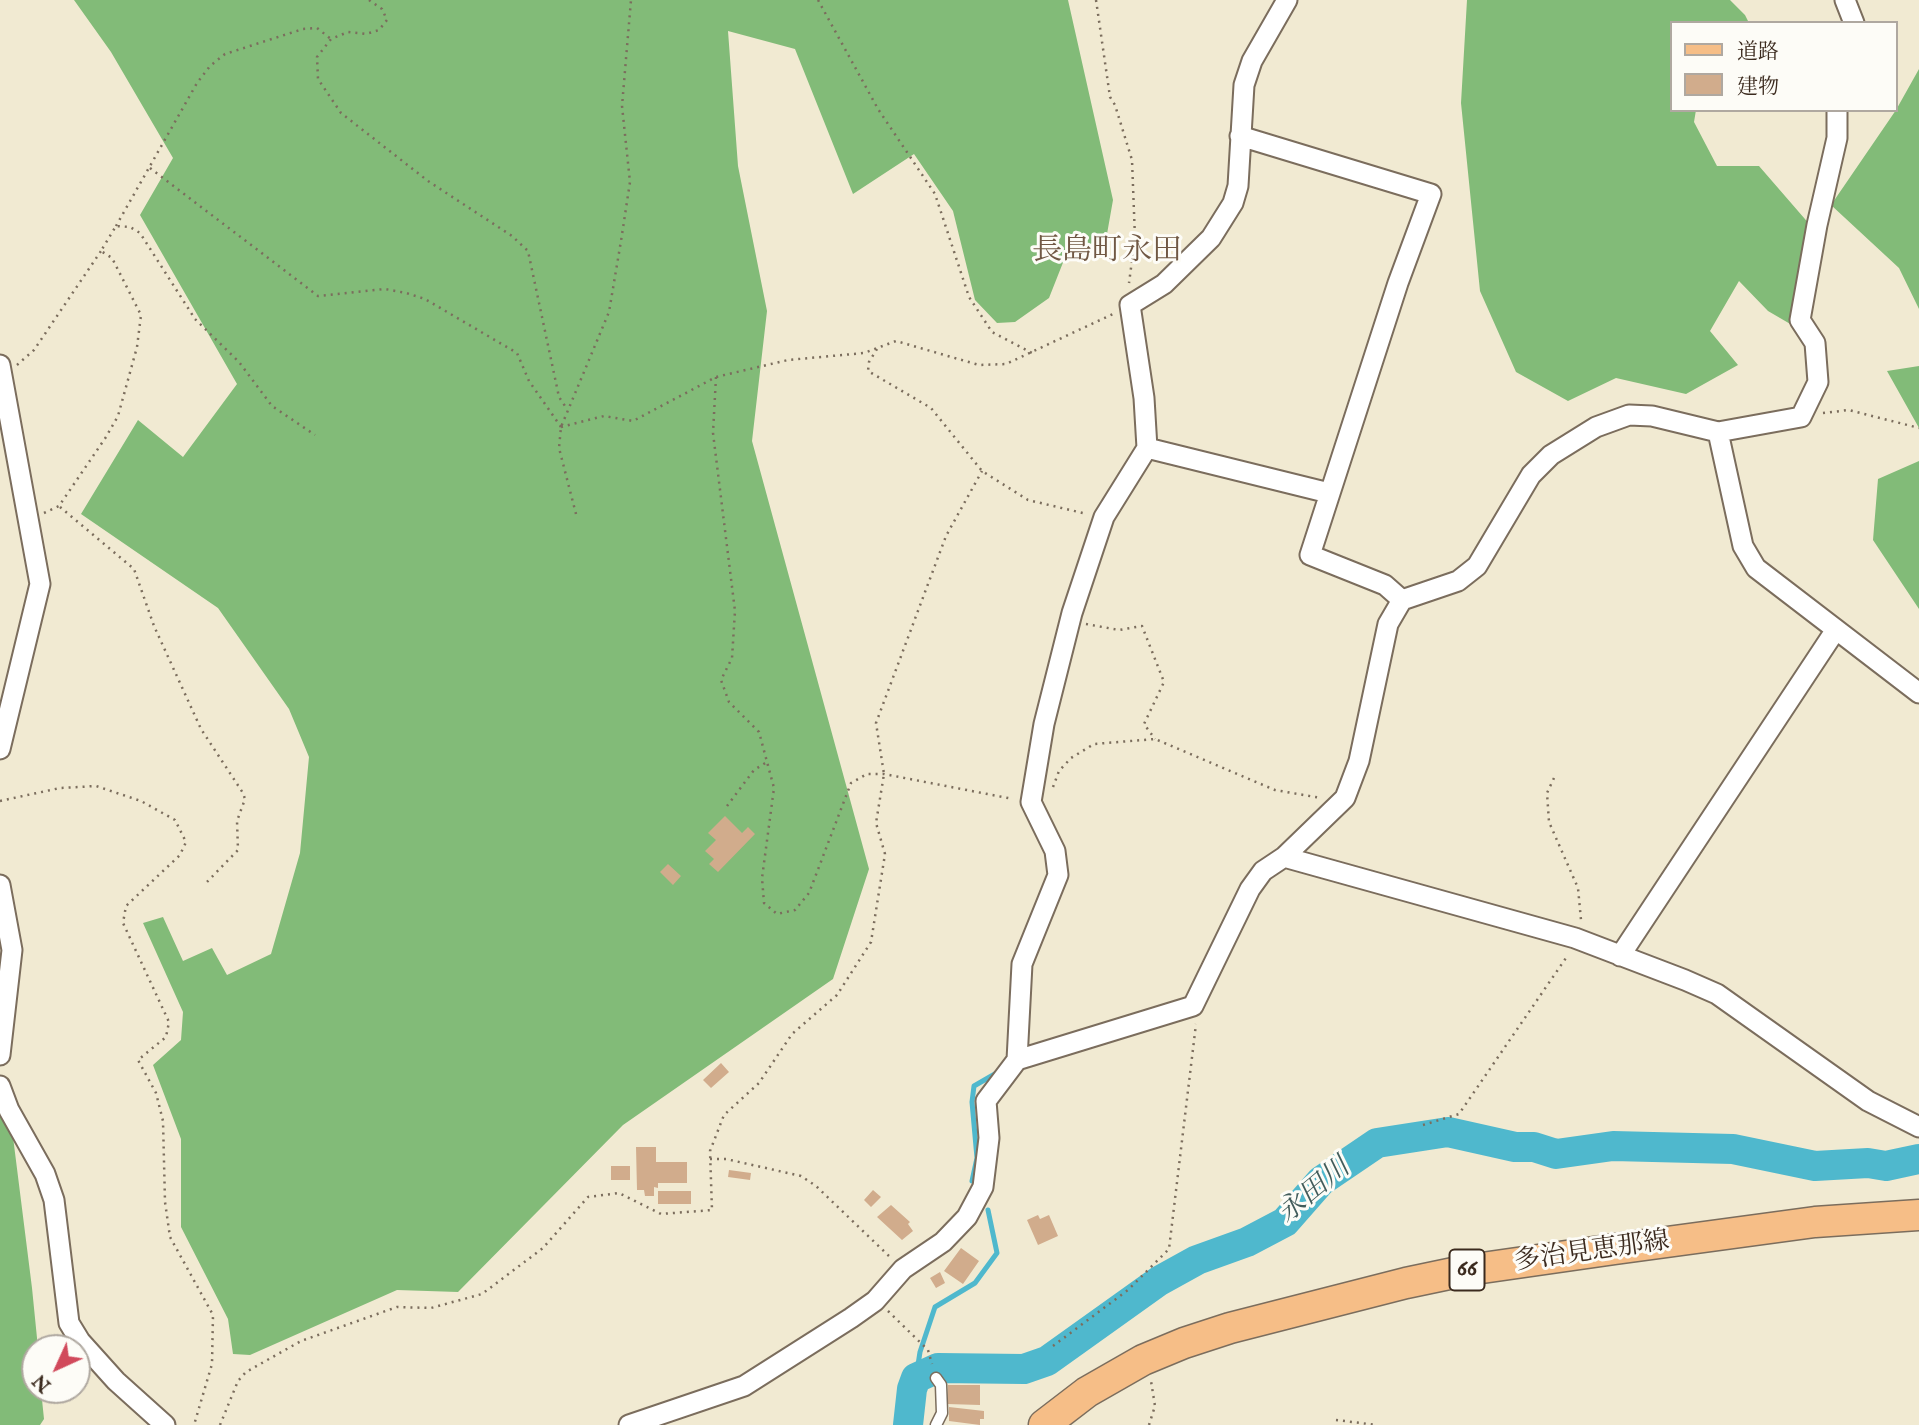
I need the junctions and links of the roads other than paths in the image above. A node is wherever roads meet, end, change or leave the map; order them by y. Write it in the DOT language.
graph roads {
  1 [pos="1287,0"];
  2 [pos="1845,0"];
  3 [pos="1853,21"];
  4 [pos="1837,112"];
  5 [pos="1240,136"];
  6 [pos="1,369"];
  7 [pos="1718,432"];
  8 [pos="1147,448"];
  9 [pos="1329,493"];
  10 [pos="1402,600"];
  11 [pos="1835,631"];
  12 [pos="1919,693"];
  13 [pos="0,749"];
  14 [pos="1284,857"];
  15 [pos="0,885"];
  16 [pos="1620,957"];
  17 [pos="0,1055"];
  18 [pos="1017,1060"];
  19 [pos="0,1086"];
  20 [pos="1919,1127"];
  21 [pos="1919,1215"];
  22 [pos="936,1378"];
  23 [pos="655,1421"];
  24 [pos="165,1425"];
  25 [pos="629,1425"];
  26 [pos="936,1425"];
  27 [pos="1044,1425"];
  1 -- 5 [label="street"];
  2 -- 3 [label="street"];
  4 -- 7 [label="street"];
  5 -- 8 [label="street"];
  5 -- 9 [label="street"];
  6 -- 13 [label="street"];
  7 -- 10 [label="street"];
  7 -- 11 [label="street"];
  8 -- 9 [label="street"];
  8 -- 18 [label="street"];
  9 -- 10 [label="street"];
  10 -- 14 [label="street"];
  11 -- 12 [label="street"];
  11 -- 16 [label="street"];
  14 -- 16 [label="street"];
  14 -- 18 [label="street"];
  15 -- 17 [label="street"];
  16 -- 20 [label="street"];
  18 -- 23 [label="street"];
  19 -- 24 [label="street"];
  21 -- 27 [label="main road, 多治見恵那線 / 66"];
  22 -- 26 [label="lane"];
  23 -- 25 [label="street"];
}
